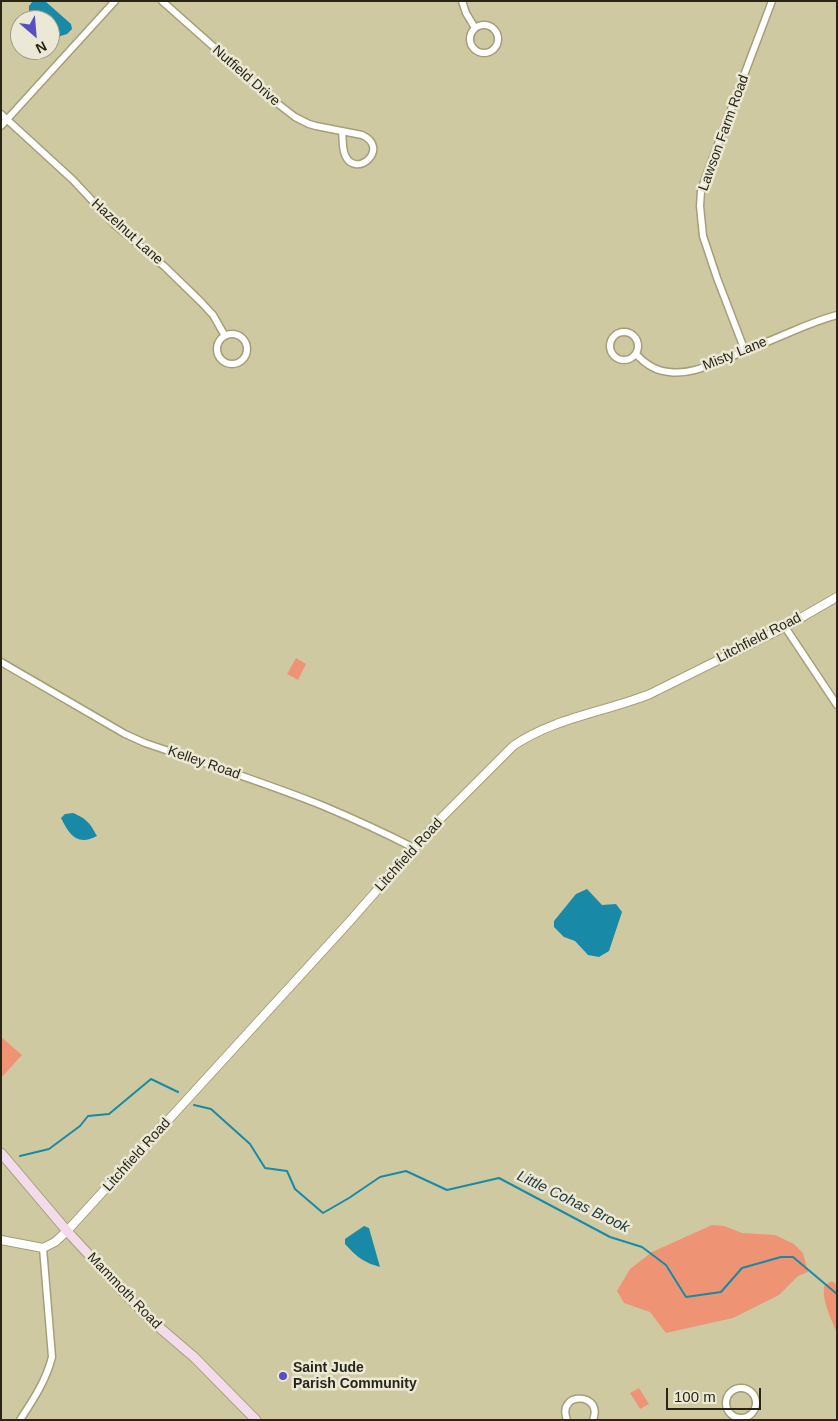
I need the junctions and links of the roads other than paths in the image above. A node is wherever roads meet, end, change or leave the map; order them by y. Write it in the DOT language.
graph roads {
  1 [pos="115,1"];
  2 [pos="162,1"];
  3 [pos="462,1"];
  4 [pos="772,1"];
  5 [pos="475,28"];
  6 [pos="1,114"];
  7 [pos="7,119"];
  8 [pos="1,126"];
  9 [pos="342,131"];
  10 [pos="837,315"];
  11 [pos="224,336"];
  12 [pos="746,351"];
  13 [pos="636,354"];
  14 [pos="837,597"];
  15 [pos="785,627"];
  16 [pos="1,662"];
  17 [pos="837,705"];
  18 [pos="414,848"];
  19 [pos="1,1153"];
  20 [pos="67,1231"];
  21 [pos="1,1240"];
  22 [pos="43,1248"];
  23 [pos="736,1418"];
  24 [pos="20,1420"];
  25 [pos="256,1420"];
  26 [pos="567,1420"];
  27 [pos="592,1420"];
  1 -- 7 [label="street"];
  2 -- 9 [label="street, Nutfield Drive"];
  3 -- 5 [label="street"];
  4 -- 12 [label="street, Lawson Farm Road"];
  5 -- 5 [label="street"];
  6 -- 7 [label="street, Hazelnut Lane"];
  7 -- 8 [label="street"];
  7 -- 11 [label="street, Hazelnut Lane"];
  9 -- 9 [label="street, Nutfield Drive"];
  10 -- 12 [label="street, Misty Lane"];
  11 -- 11 [label="street"];
  12 -- 13 [label="street, Misty Lane"];
  13 -- 13 [label="street"];
  14 -- 15 [label="street, Litchfield Road"];
  15 -- 17 [label="street"];
  15 -- 18 [label="street, Litchfield Road"];
  16 -- 18 [label="street, Kelley Road"];
  18 -- 20 [label="street, Litchfield Road"];
  19 -- 20 [label="main road, Mammoth Road"];
  20 -- 22 [label="street, Litchfield Road"];
  20 -- 25 [label="main road, Mammoth Road"];
  21 -- 22 [label="street"];
  22 -- 24 [label="street"];
  23 -- 23 [label="street"];
  26 -- 27 [label="street"];
}
